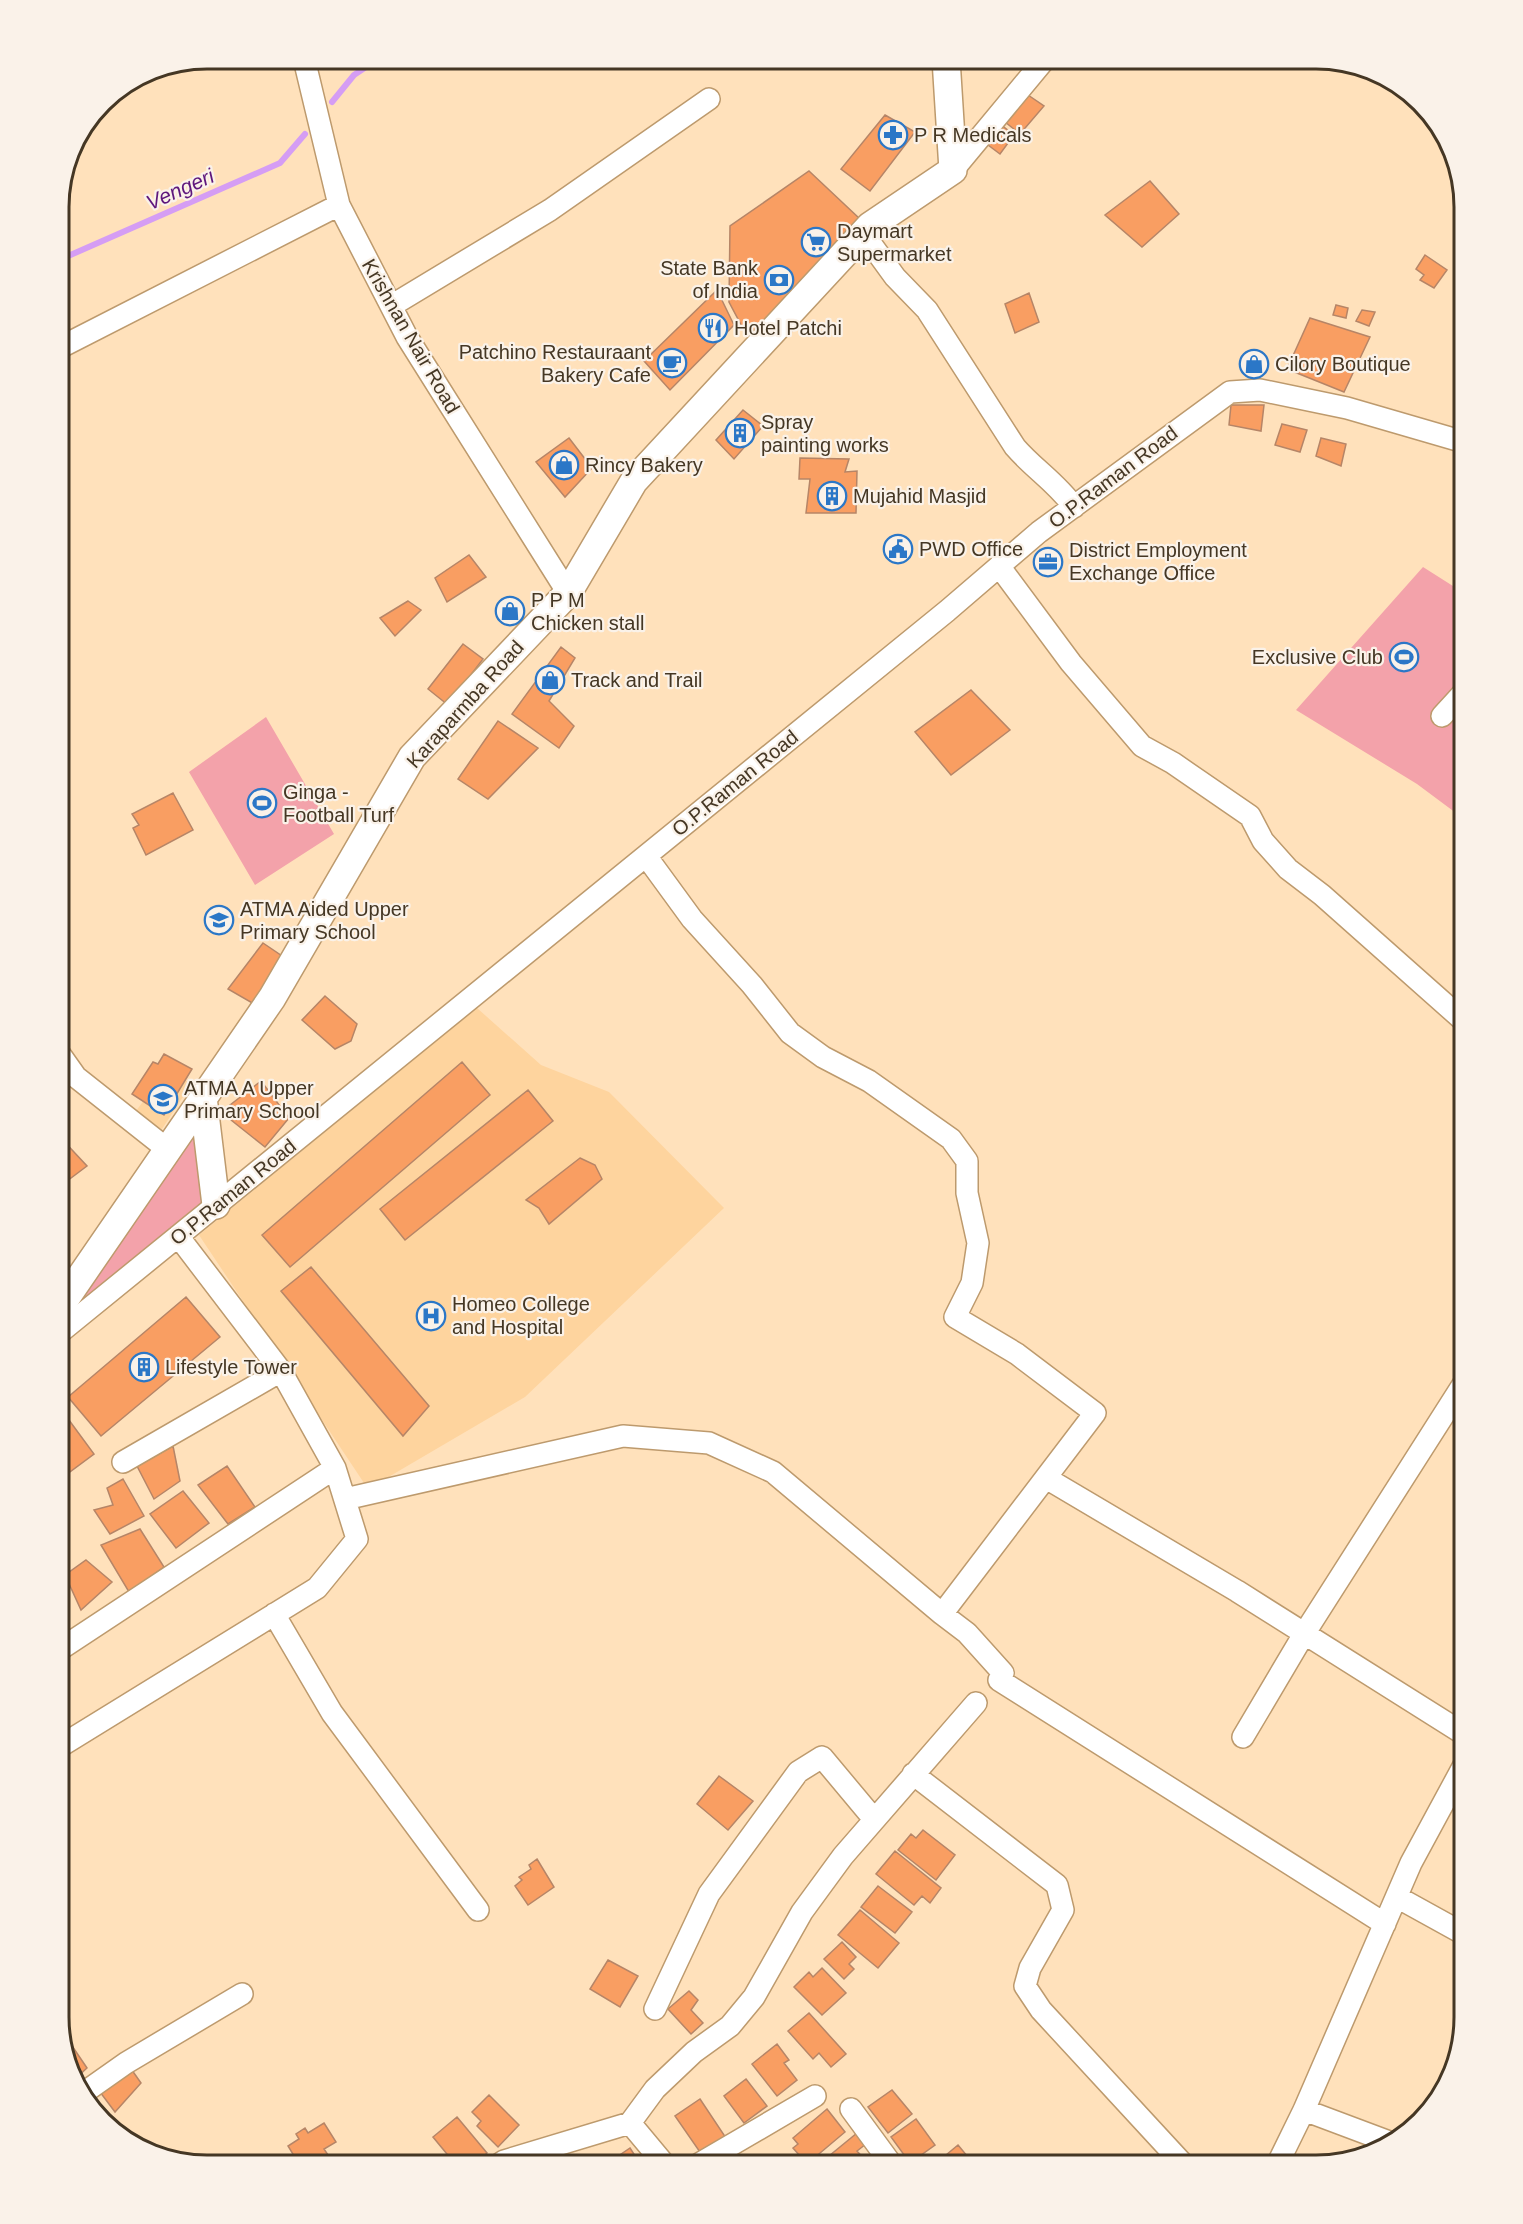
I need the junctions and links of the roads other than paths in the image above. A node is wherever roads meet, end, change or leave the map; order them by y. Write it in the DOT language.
graph roads {
  1 [pos="307,69"];
  2 [pos="947,69"];
  3 [pos="1037,69"];
  4 [pos="709,99"];
  5 [pos="953,170"];
  6 [pos="339,205"];
  7 [pos="862,234"];
  8 [pos="391,306"];
  9 [pos="69,343"];
  10 [pos="1454,439"];
  11 [pos="1074,507"];
  12 [pos="999,566"];
  13 [pos="568,593"];
  14 [pos="1454,703"];
  15 [pos="1442,716"];
  16 [pos="646,856"];
  17 [pos="1454,1012"];
  18 [pos="69,1068"];
  19 [pos="203,1097"];
  20 [pos="167,1149"];
  21 [pos="216,1205"];
  22 [pos="178,1236"];
  23 [pos="69,1293"];
  24 [pos="69,1325"];
  25 [pos="281,1371"];
  26 [pos="1454,1412"];
  27 [pos="123,1462"];
  28 [pos="335,1468"];
  29 [pos="1046,1478"];
  30 [pos="345,1499"];
  31 [pos="274,1614"];
  32 [pos="942,1614"];
  33 [pos="1304,1634"];
  34 [pos="69,1643"];
  35 [pos="975,1703"];
  36 [pos="1454,1728"];
  37 [pos="1243,1737"];
  38 [pos="69,1740"];
  39 [pos="913,1774"];
  40 [pos="1454,1783"];
  41 [pos="873,1818"];
  42 [pos="1397,1897"];
  43 [pos="478,1910"];
  44 [pos="1385,1924"];
  45 [pos="1454,1928"];
  46 [pos="242,1994"];
  47 [pos="655,2009"];
  48 [pos="90,2089"];
  49 [pos="815,2096"];
  50 [pos="851,2109"];
  51 [pos="1304,2110"];
  52 [pos="630,2123"];
  53 [pos="1380,2138"];
  54 [pos="524,2155"];
  55 [pos="656,2155"];
  56 [pos="715,2155"];
  57 [pos="885,2155"];
  58 [pos="1175,2155"];
  59 [pos="1282,2155"];
  1 -- 6 [label="street, Krishnan Nair Road"];
  2 -- 5 [label="main road"];
  3 -- 5 [label="street"];
  4 -- 8 [label="street"];
  5 -- 7 [label="main road, Karaparmba Road"];
  6 -- 8 [label="street, Krishnan Nair Road"];
  6 -- 9 [label="street"];
  7 -- 11 [label="street"];
  7 -- 13 [label="main road, Karaparmba Road"];
  8 -- 13 [label="street, Krishnan Nair Road"];
  10 -- 11 [label="street, O.P.Raman Road"];
  11 -- 12 [label="street, O.P.Raman Road"];
  12 -- 16 [label="street, O.P.Raman Road"];
  12 -- 17 [label="street"];
  13 -- 19 [label="main road, Karaparmba Road"];
  14 -- 15 [label="street"];
  16 -- 21 [label="street, O.P.Raman Road"];
  16 -- 29 [label="street"];
  18 -- 20 [label="street"];
  19 -- 20 [label="main road, Karaparmba Road"];
  19 -- 21 [label="main road"];
  20 -- 23 [label="main road, Karaparmba Road"];
  21 -- 22 [label="street, O.P.Raman Road"];
  22 -- 24 [label="street, O.P.Raman Road"];
  22 -- 25 [label="street"];
  25 -- 27 [label="street"];
  25 -- 28 [label="street"];
  26 -- 33 [label="street"];
  28 -- 30 [label="street"];
  28 -- 34 [label="street"];
  29 -- 32 [label="street"];
  29 -- 33 [label="street"];
  30 -- 31 [label="street"];
  30 -- 32 [label="street"];
  31 -- 38 [label="street"];
  31 -- 43 [label="street"];
  32 -- 44 [label="street"];
  33 -- 36 [label="street"];
  33 -- 37 [label="street"];
  35 -- 39 [label="street"];
  39 -- 41 [label="street"];
  39 -- 58 [label="street"];
  40 -- 42 [label="street"];
  41 -- 47 [label="street"];
  41 -- 52 [label="street"];
  42 -- 44 [label="street"];
  42 -- 45 [label="street"];
  44 -- 51 [label="street"];
  46 -- 48 [label="street"];
  49 -- 56 [label="street"];
  50 -- 57 [label="street"];
  51 -- 53 [label="street"];
  51 -- 59 [label="street"];
  52 -- 54 [label="street"];
  52 -- 55 [label="street"];
}
